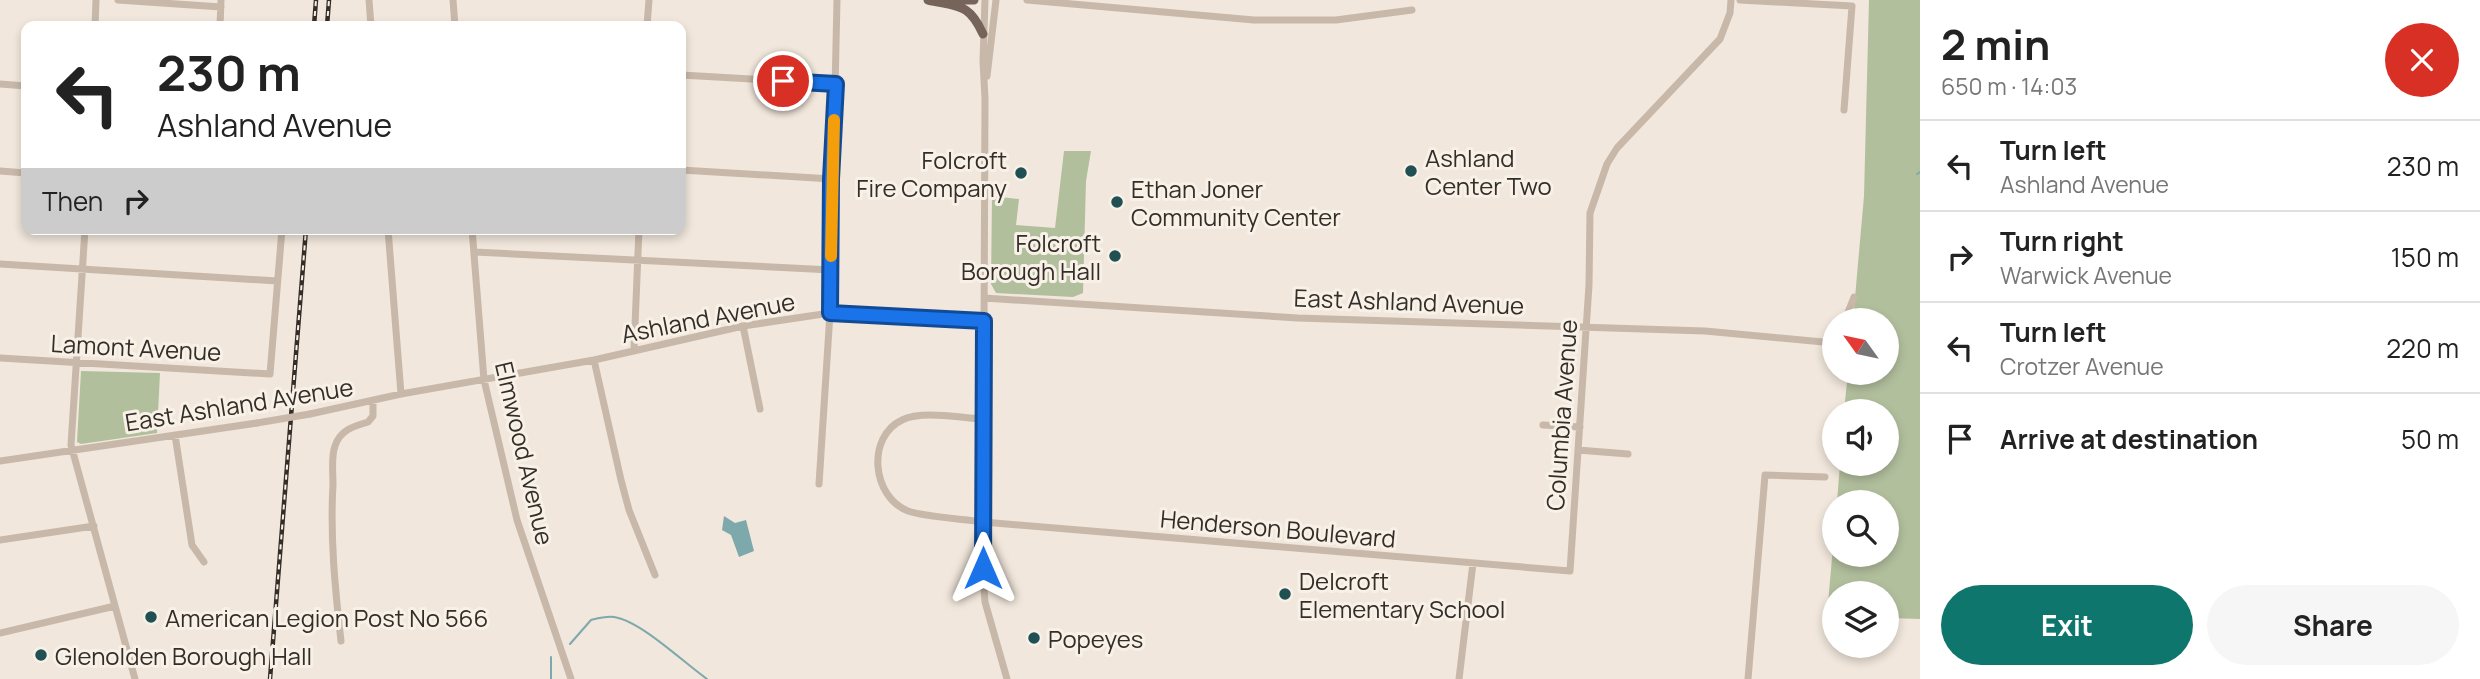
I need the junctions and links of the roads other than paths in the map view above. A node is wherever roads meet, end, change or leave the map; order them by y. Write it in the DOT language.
graph roads {
  1 [pos="96,0"];
  2 [pos="118,0"];
  3 [pos="369,0"];
  4 [pos="453,0"];
  5 [pos="649,0"];
  6 [pos="837,0"];
  7 [pos="929,0"];
  8 [pos="974,0"];
  9 [pos="985,0"];
  10 [pos="996,0"];
  11 [pos="1027,0"];
  12 [pos="1731,0"];
  13 [pos="1740,0"];
  14 [pos="221,3"];
  15 [pos="1412,10"];
  16 [pos="96,21"];
  17 [pos="220,21"];
  18 [pos="371,21"];
  19 [pos="454,21"];
  20 [pos="647,21"];
  21 [pos="983,34"];
  22 [pos="686,75"];
  23 [pos="836,84"];
  24 [pos="985,84"];
  25 [pos="0,85"];
  26 [pos="21,86"];
  27 [pos="1844,110"];
  28 [pos="686,170"];
  29 [pos="0,171"];
  30 [pos="21,173"];
  31 [pos="831,179"];
  32 [pos="85,235"];
  33 [pos="281,235"];
  34 [pos="388,235"];
  35 [pos="473,235"];
  36 [pos="638,235"];
  37 [pos="475,252"];
  38 [pos="636,260"];
  39 [pos="0,264"];
  40 [pos="82,269"];
  41 [pos="831,270"];
  42 [pos="277,281"];
  43 [pos="1854,297"];
  44 [pos="984,298"];
  45 [pos="1850,308"];
  46 [pos="830,313"];
  47 [pos="984,321"];
  48 [pos="743,326"];
  49 [pos="1585,326"];
  50 [pos="1822,342"];
  51 [pos="634,350"];
  52 [pos="0,358"];
  53 [pos="594,360"];
  54 [pos="76,363"];
  55 [pos="484,380"];
  56 [pos="401,394"];
  57 [pos="373,401"];
  58 [pos="760,409"];
  59 [pos="982,419"];
  60 [pos="1543,425"];
  61 [pos="1580,427"];
  62 [pos="175,435"];
  63 [pos="73,450"];
  64 [pos="1578,450"];
  65 [pos="1628,454"];
  66 [pos="0,461"];
  67 [pos="1825,477"];
  68 [pos="819,484"];
  69 [pos="983,522"];
  70 [pos="94,526"];
  71 [pos="0,540"];
  72 [pos="204,562"];
  73 [pos="1473,563"];
  74 [pos="1570,571"];
  75 [pos="655,575"];
  76 [pos="115,606"];
  77 [pos="0,633"];
  78 [pos="341,641"];
  79 [pos="135,679"];
  80 [pos="571,679"];
  81 [pos="1007,679"];
  82 [pos="1459,679"];
  83 [pos="1748,679"];
  1 -- 16 [label="street"];
  2 -- 14 [label="street"];
  3 -- 18 [label="street"];
  4 -- 19 [label="street"];
  5 -- 20 [label="street"];
  6 -- 23 [label="street"];
  7 -- 8 [label="main road"];
  7 -- 21 [label="main road"];
  9 -- 21 [label="street"];
  10 -- 24 [label="street"];
  11 -- 15 [label="street"];
  12 -- 49 [label="street, Columbia Avenue"];
  13 -- 27 [label="street"];
  14 -- 17 [label="street"];
  21 -- 24 [label="street"];
  22 -- 23 [label="street"];
  23 -- 31 [label="street"];
  24 -- 44 [label="street"];
  25 -- 26 [label="street"];
  28 -- 31 [label="street"];
  29 -- 30 [label="street"];
  31 -- 41 [label="street"];
  32 -- 40 [label="street"];
  33 -- 42 [label="street"];
  34 -- 56 [label="street"];
  35 -- 37 [label="street, Elmwood Avenue"];
  36 -- 38 [label="street"];
  37 -- 38 [label="street"];
  37 -- 55 [label="street, Elmwood Avenue"];
  38 -- 41 [label="street"];
  38 -- 51 [label="street"];
  39 -- 40 [label="street"];
  40 -- 42 [label="street"];
  40 -- 54 [label="street"];
  41 -- 46 [label="street"];
  42 -- 54 [label="street, Lamont Avenue"];
  43 -- 45 [label="street"];
  44 -- 47 [label="street"];
  44 -- 49 [label="street, East Ashland Avenue"];
  46 -- 47 [label="street, Ashland Avenue"];
  46 -- 48 [label="street, Ashland Avenue"];
  46 -- 68 [label="street"];
  47 -- 59 [label="street"];
  48 -- 51 [label="street, Ashland Avenue"];
  48 -- 58 [label="street"];
  49 -- 50 [label="street, East Ashland Avenue"];
  49 -- 61 [label="street, Columbia Avenue"];
  51 -- 53 [label="street, Ashland Avenue"];
  52 -- 54 [label="street, Lamont Avenue"];
  53 -- 55 [label="street, Ashland Avenue"];
  53 -- 75 [label="street"];
  54 -- 63 [label="street"];
  55 -- 56 [label="street, East Ashland Avenue"];
  55 -- 80 [label="street, Elmwood Avenue"];
  56 -- 57 [label="street, East Ashland Avenue"];
  57 -- 62 [label="street, East Ashland Avenue, bridge"];
  57 -- 78 [label="street"];
  59 -- 69 [label="street"];
  59 -- 69 [label="street, Henderson Boulevard"];
  60 -- 61 [label="street"];
  61 -- 64 [label="street, Columbia Avenue"];
  62 -- 63 [label="street, East Ashland Avenue"];
  62 -- 72 [label="street"];
  63 -- 66 [label="street, East Ashland Avenue"];
  63 -- 70 [label="street"];
  64 -- 65 [label="street"];
  64 -- 74 [label="street, Columbia Avenue"];
  67 -- 83 [label="street"];
  69 -- 73 [label="street, Henderson Boulevard"];
  69 -- 81 [label="street"];
  70 -- 71 [label="street"];
  70 -- 76 [label="street"];
  73 -- 74 [label="street, Henderson Boulevard"];
  73 -- 82 [label="street"];
  76 -- 77 [label="street"];
  76 -- 79 [label="street"];
}
